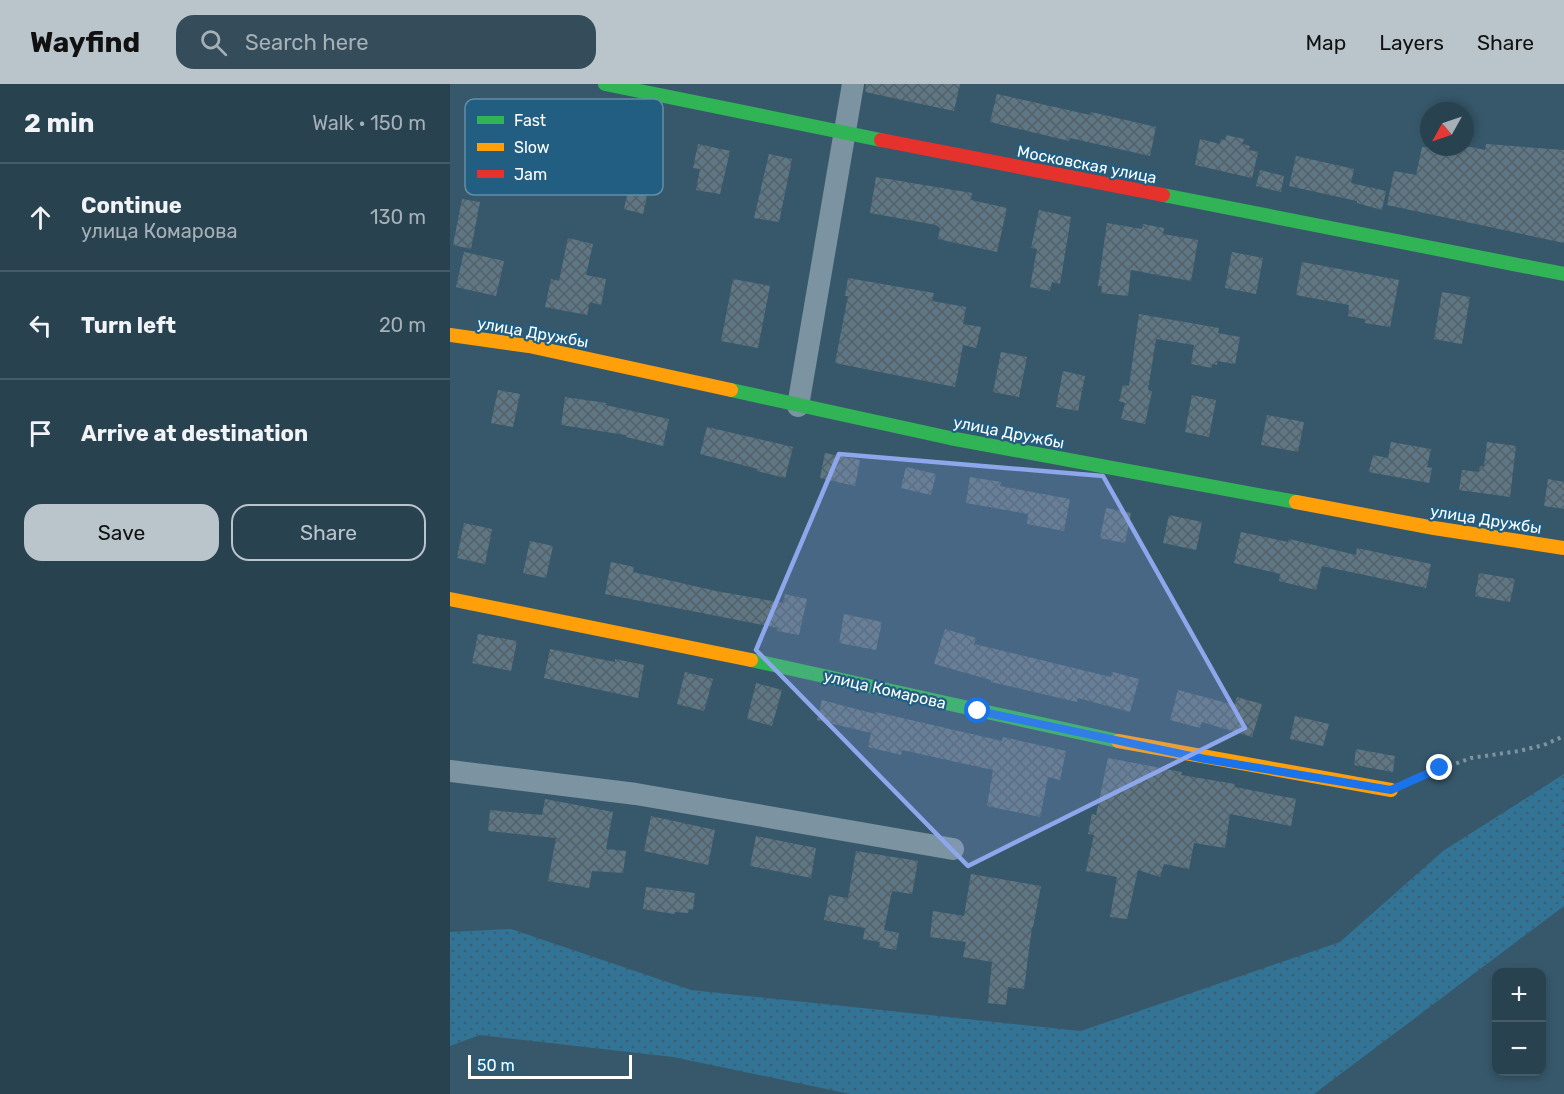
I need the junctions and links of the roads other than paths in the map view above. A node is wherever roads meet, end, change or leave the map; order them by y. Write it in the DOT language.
graph roads {
  1 [pos="605,84"];
  2 [pos="853,84"];
  3 [pos="844,133"];
  4 [pos="1564,274"];
  5 [pos="450,335"];
  6 [pos="798,406"];
  7 [pos="1564,548"];
  8 [pos="450,599"];
  9 [pos="450,771"];
  10 [pos="1391,790"];
  11 [pos="953,849"];
  1 -- 3 [label="street, Московская улица"];
  2 -- 3 [label="street"];
  3 -- 4 [label="street, Московская улица"];
  3 -- 6 [label="street"];
  5 -- 6 [label="street, улица Дружбы"];
  6 -- 7 [label="street, улица Дружбы"];
  8 -- 10 [label="street, улица Комарова"];
  9 -- 11 [label="street"];
}
